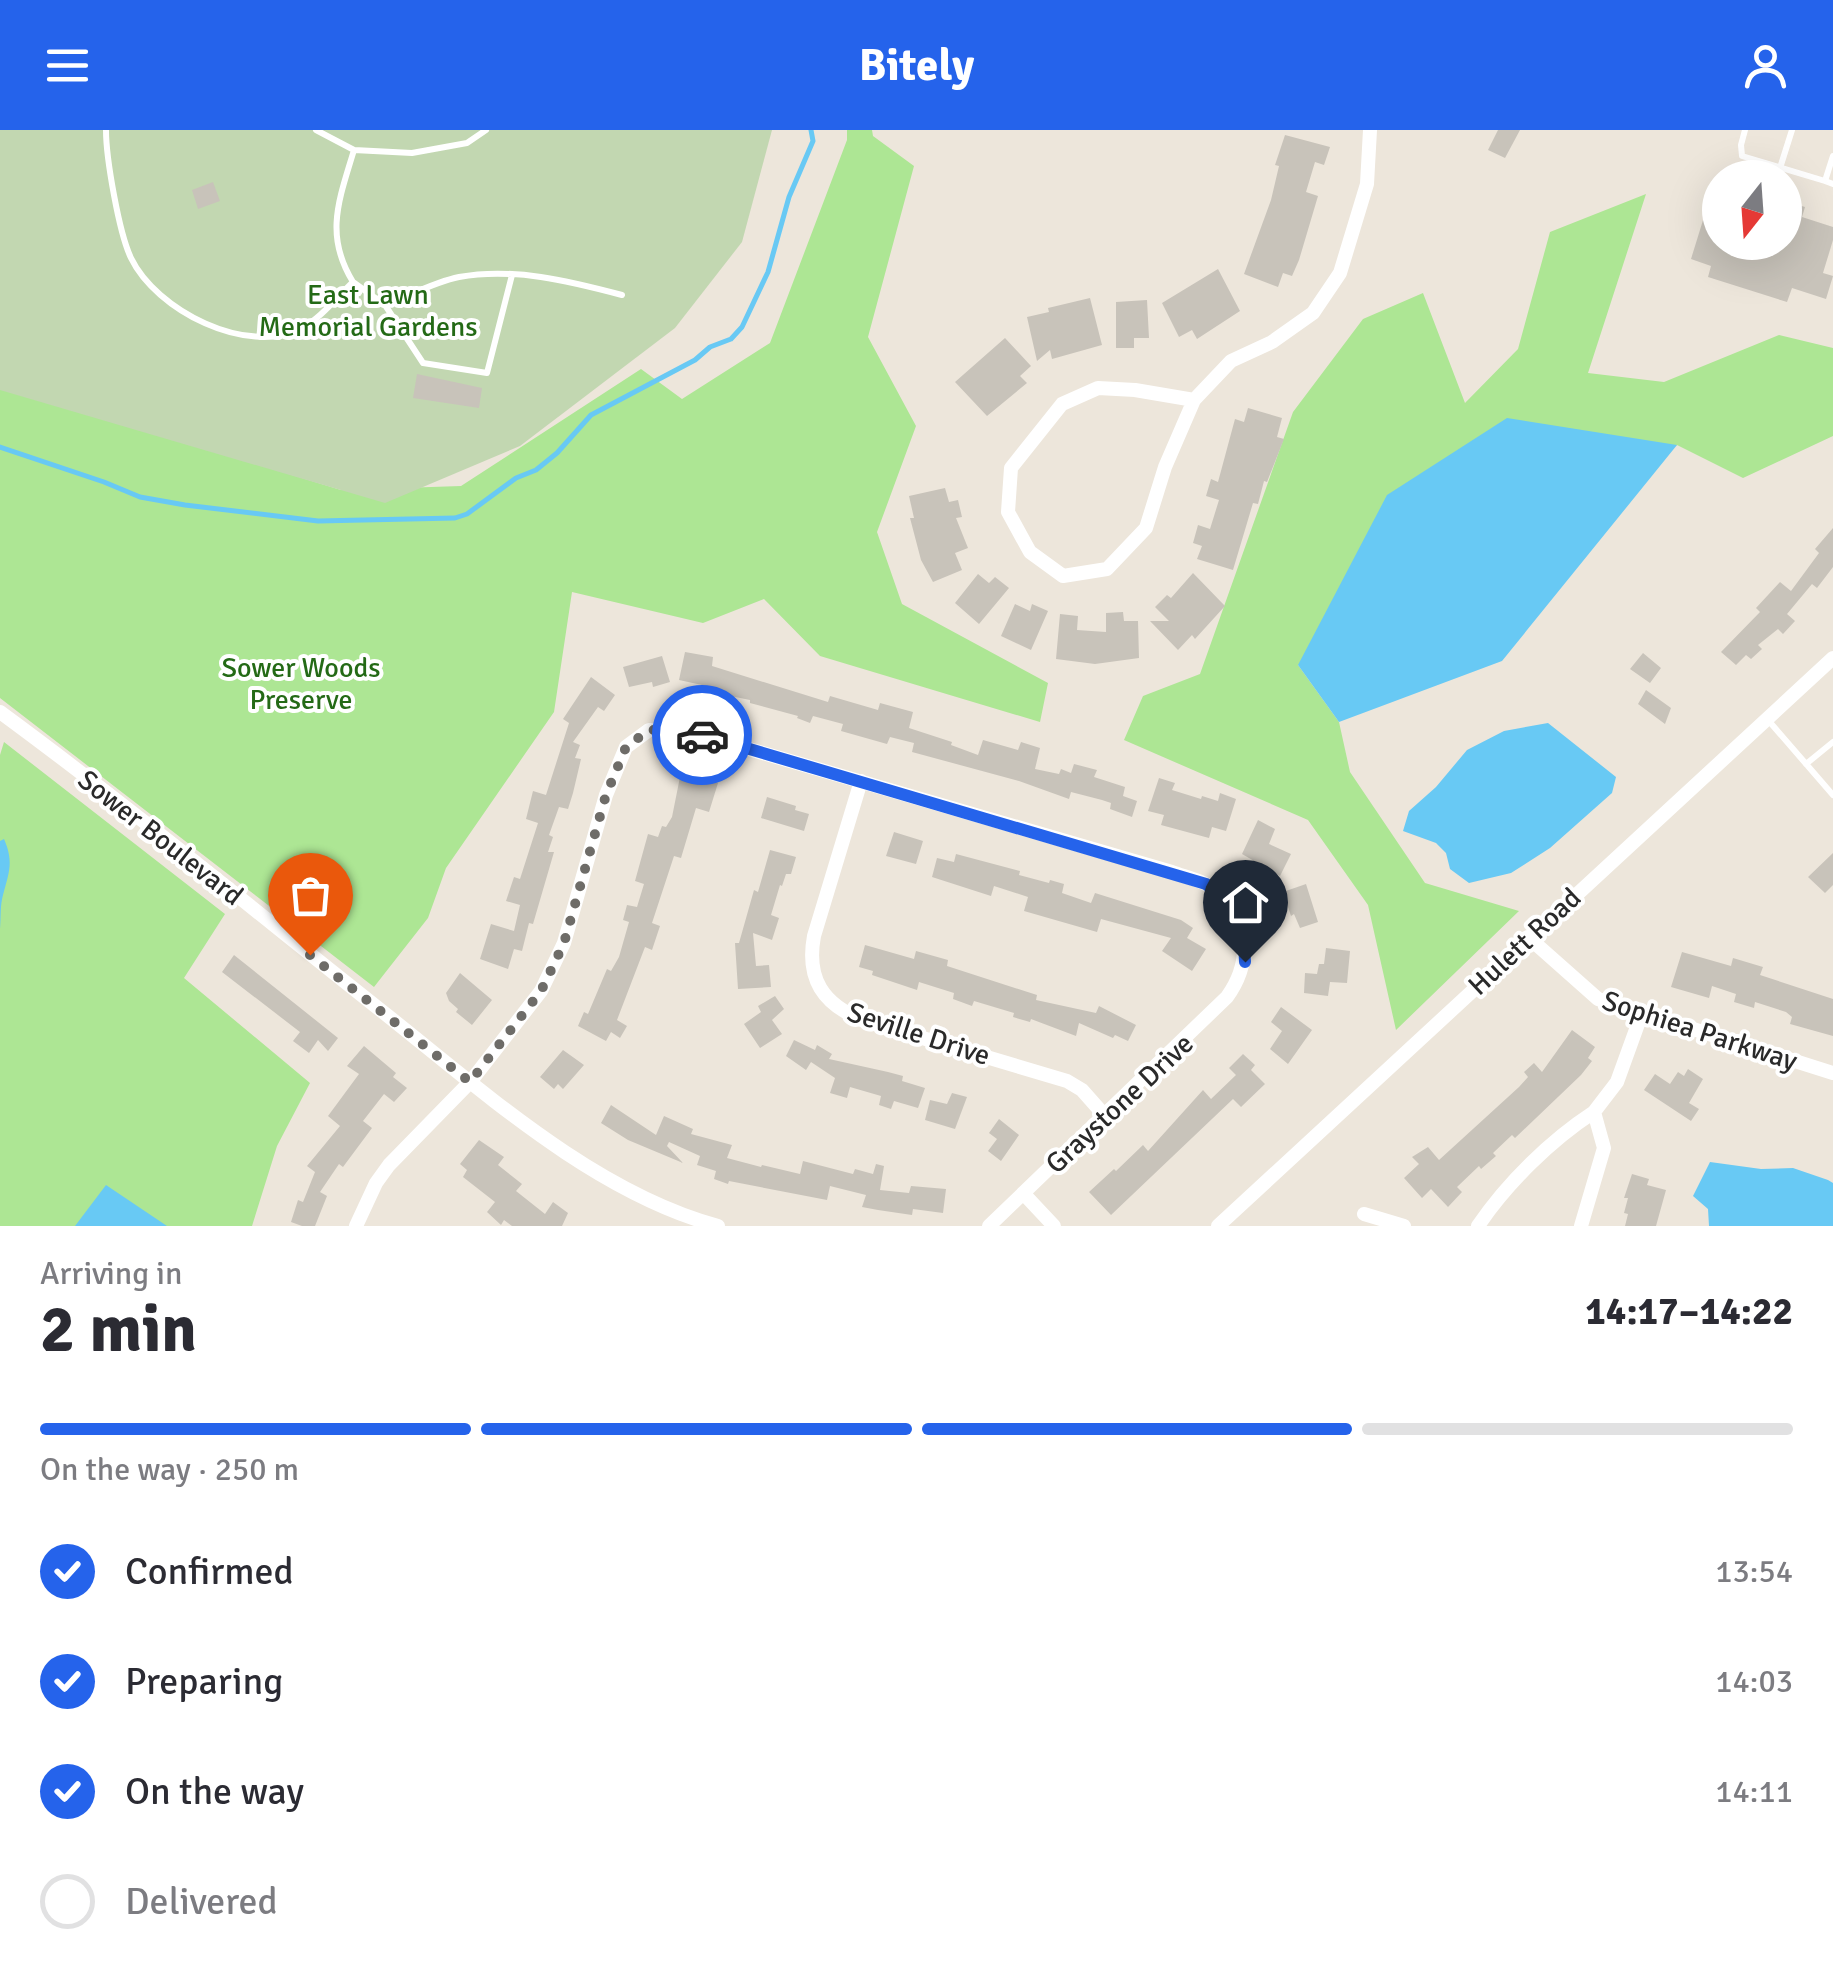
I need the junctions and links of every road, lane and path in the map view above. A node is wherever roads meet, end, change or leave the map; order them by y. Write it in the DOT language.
graph roads {
  1 [pos="106,130"];
  2 [pos="316,130"];
  3 [pos="486,130"];
  4 [pos="1370,130"];
  5 [pos="1745,130"];
  6 [pos="1792,130"];
  7 [pos="354,150"];
  8 [pos="1833,156"];
  9 [pos="1755,160"];
  10 [pos="1783,160"];
  11 [pos="1802,174"];
  12 [pos="1829,182"];
  13 [pos="512,275"];
  14 [pos="354,282"];
  15 [pos="622,296"];
  16 [pos="385,305"];
  17 [pos="1194,400"];
  18 [pos="1833,658"];
  19 [pos="0,712"];
  20 [pos="1767,719"];
  21 [pos="1833,742"];
  22 [pos="1806,764"];
  23 [pos="861,781"];
  24 [pos="1833,795"];
  25 [pos="1528,938"];
  26 [pos="1642,1013"];
  27 [pos="1833,1074"];
  28 [pos="470,1082"];
  29 [pos="1594,1112"];
  30 [pos="1106,1116"];
  31 [pos="1023,1193"];
  32 [pos="1364,1214"];
  33 [pos="356,1226"];
  34 [pos="718,1226"];
  35 [pos="989,1226"];
  36 [pos="1054,1226"];
  37 [pos="1218,1226"];
  38 [pos="1404,1226"];
  39 [pos="1478,1226"];
  40 [pos="1581,1226"];
  1 -- 14 [label="lane"];
  2 -- 7 [label="lane"];
  3 -- 7 [label="lane"];
  4 -- 17 [label="street"];
  5 -- 9 [label="lane"];
  6 -- 10 [label="lane"];
  7 -- 14 [label="lane"];
  8 -- 12 [label="lane"];
  11 -- 12 [label="lane"];
  13 -- 15 [label="lane"];
  13 -- 16 [label="lane"];
  13 -- 16 [label="lane"];
  14 -- 16 [label="lane"];
  17 -- 17 [label="street"];
  18 -- 20 [label="street, Hulett Road"];
  19 -- 28 [label="street, Sower Boulevard"];
  20 -- 22 [label="lane"];
  20 -- 25 [label="street, Hulett Road"];
  21 -- 22 [label="lane"];
  22 -- 24 [label="lane"];
  23 -- 28 [label="street, Graystone Drive"];
  23 -- 30 [label="street, Seville Drive"];
  23 -- 30 [label="street, Graystone Drive"];
  25 -- 26 [label="street, Sophiea Parkway"];
  25 -- 37 [label="street, Hulett Road"];
  26 -- 27 [label="street, Sophiea Parkway"];
  26 -- 29 [label="street"];
  28 -- 33 [label="street, Graystone Drive"];
  28 -- 34 [label="street, Sower Boulevard"];
  29 -- 39 [label="street"];
  29 -- 40 [label="street"];
  30 -- 31 [label="street, Graystone Drive"];
  31 -- 35 [label="street"];
  31 -- 36 [label="street"];
  32 -- 38 [label="street"];
}
